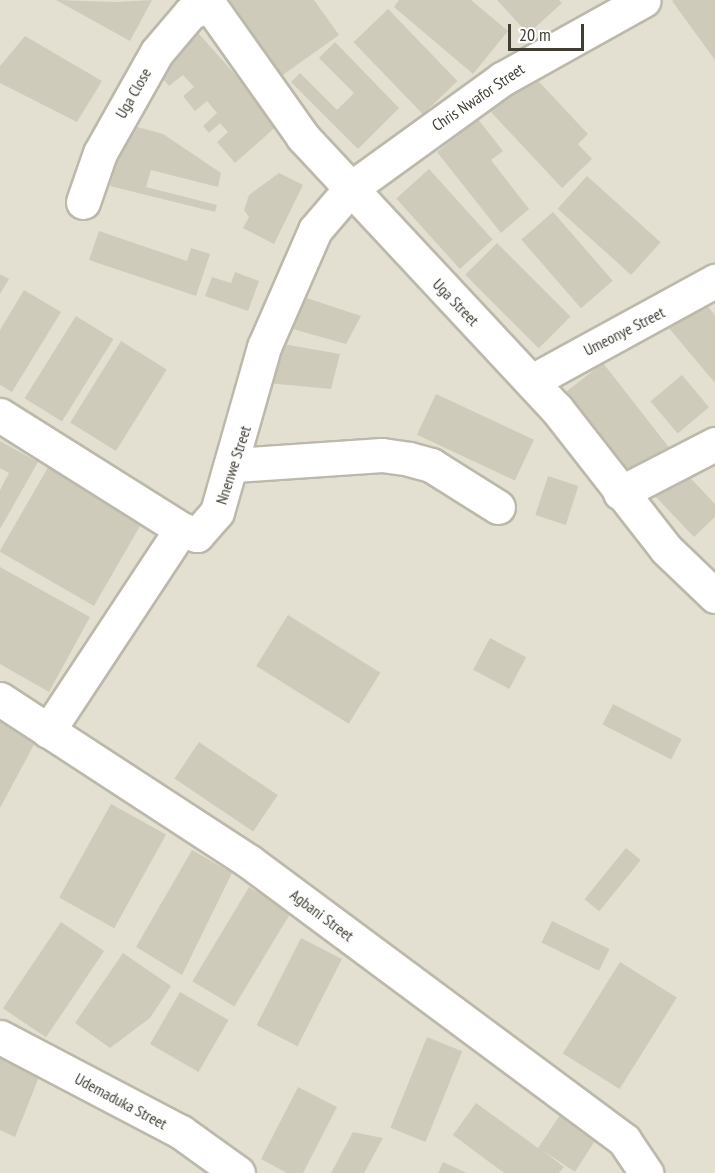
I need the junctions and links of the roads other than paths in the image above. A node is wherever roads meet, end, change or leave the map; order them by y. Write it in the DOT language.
graph roads {
  1 [pos="644,0"];
  2 [pos="207,2"];
  3 [pos="350,189"];
  4 [pos="83,202"];
  5 [pos="715,281"];
  6 [pos="532,381"];
  7 [pos="0,415"];
  8 [pos="715,444"];
  9 [pos="235,465"];
  10 [pos="620,493"];
  11 [pos="498,507"];
  12 [pos="181,529"];
  13 [pos="715,596"];
  14 [pos="0,699"];
  15 [pos="48,731"];
  16 [pos="0,1036"];
  17 [pos="639,1161"];
  18 [pos="238,1173"];
  1 -- 3 [label="street, Chris Nwafor Street"];
  2 -- 3 [label="street, Uga Street"];
  2 -- 4 [label="street, Uga Close"];
  3 -- 6 [label="street, Uga Street"];
  3 -- 9 [label="street, Nnenwe Street"];
  5 -- 6 [label="street, Umeonye Street"];
  6 -- 10 [label="street, Uga Street"];
  7 -- 12 [label="street"];
  8 -- 10 [label="street"];
  9 -- 11 [label="street"];
  9 -- 12 [label="street, Nnenwe Street"];
  10 -- 13 [label="street, Uga Street"];
  12 -- 15 [label="street"];
  14 -- 15 [label="street, Agbani Street"];
  15 -- 17 [label="street, Agbani Street"];
  16 -- 18 [label="street, Udemaduka Street"];
}
